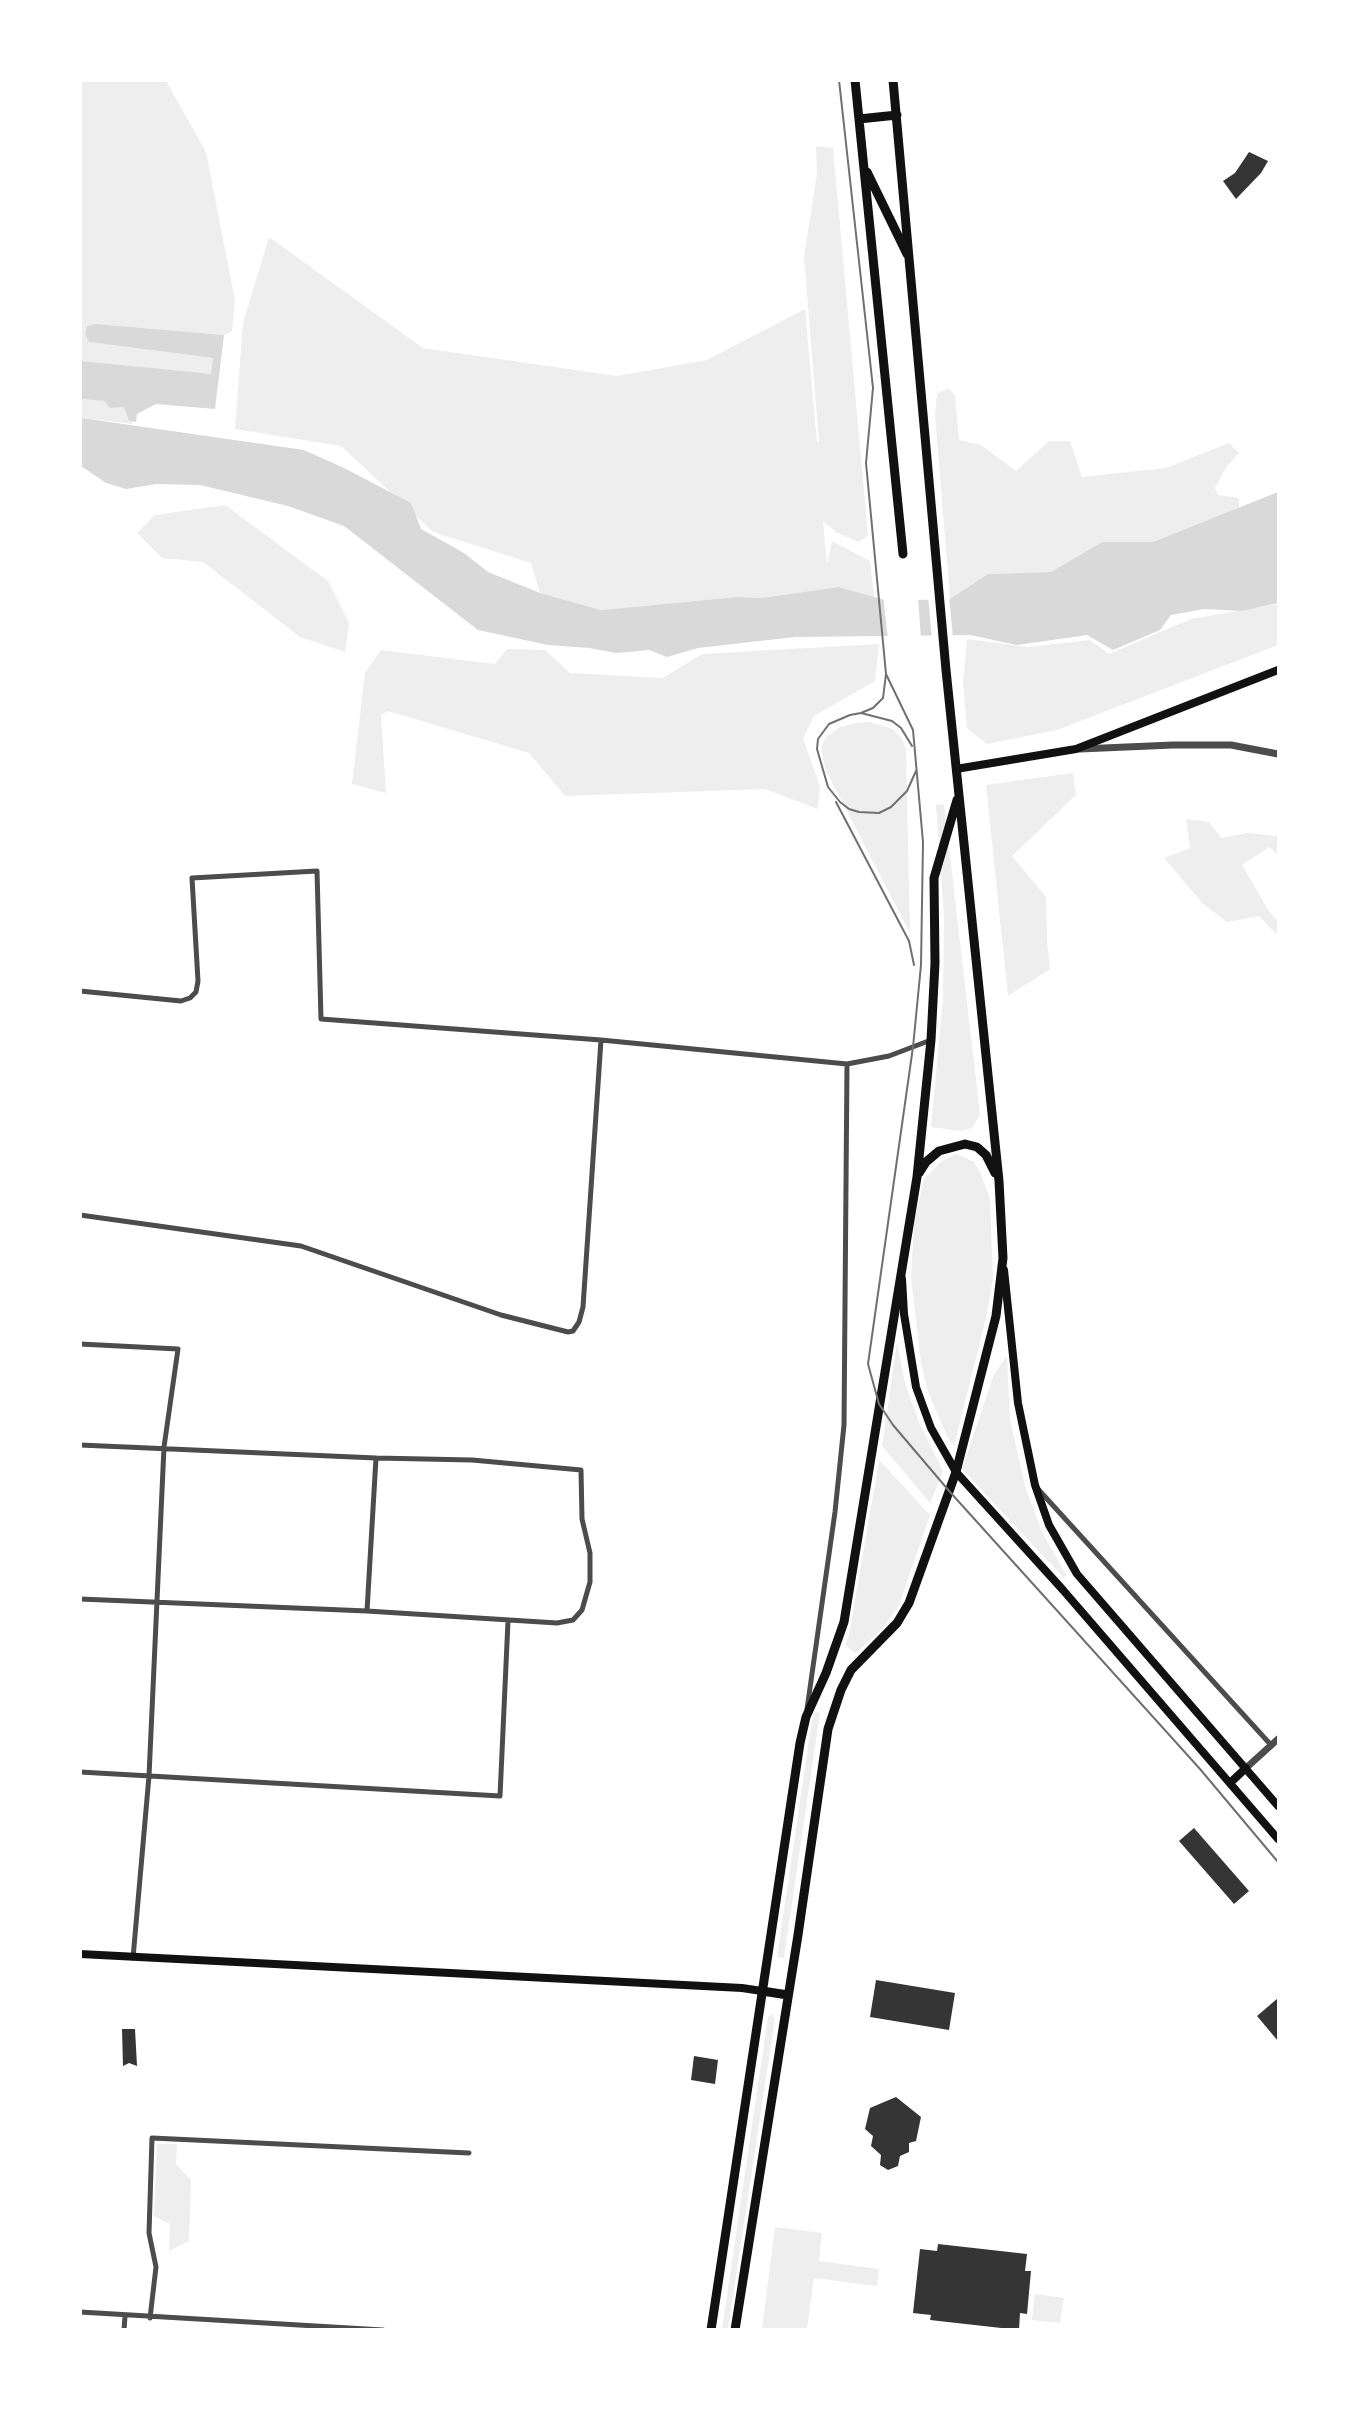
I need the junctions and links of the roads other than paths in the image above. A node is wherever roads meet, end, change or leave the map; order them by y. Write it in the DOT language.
graph roads {
  1 [pos="855,80"];
  2 [pos="892,80"];
  3 [pos="897,115"];
  4 [pos="859,119"];
  5 [pos="863,164"];
  6 [pos="910,260"];
  7 [pos="903,554"];
  8 [pos="1279,670"];
  9 [pos="1076,749"];
  10 [pos="1279,754"];
  11 [pos="956,769"];
  12 [pos="958,795"];
  13 [pos="80,990"];
  14 [pos="601,1040"];
  15 [pos="931,1040"];
  16 [pos="847,1064"];
  17 [pos="917,1177"];
  18 [pos="999,1181"];
  19 [pos="80,1215"];
  20 [pos="1003,1258"];
  21 [pos="902,1259"];
  22 [pos="80,1344"];
  23 [pos="80,1445"];
  24 [pos="164,1447"];
  25 [pos="376,1458"];
  26 [pos="956,1472"];
  27 [pos="1035,1485"];
  28 [pos="80,1599"];
  29 [pos="156,1603"];
  30 [pos="367,1611"];
  31 [pos="508,1621"];
  32 [pos="806,1717"];
  33 [pos="1279,1739"];
  34 [pos="1271,1745"];
  35 [pos="1246,1768"];
  36 [pos="80,1772"];
  37 [pos="149,1776"];
  38 [pos="1230,1783"];
  39 [pos="1279,1805"];
  40 [pos="1279,1839"];
  41 [pos="80,1954"];
  42 [pos="133,1958"];
  43 [pos="762,1991"];
  44 [pos="788,1995"];
  45 [pos="470,2153"];
  46 [pos="80,2312"];
  47 [pos="125,2316"];
  48 [pos="150,2318"];
  49 [pos="254,2326"];
  50 [pos="124,2329"];
  51 [pos="383,2329"];
  52 [pos="711,2329"];
  53 [pos="735,2329"];
  1 -- 4 [label="main road"];
  2 -- 3 [label="main road"];
  3 -- 4 [label="main road"];
  3 -- 6 [label="main road"];
  4 -- 5 [label="main road"];
  5 -- 6 [label="main road"];
  5 -- 7 [label="main road"];
  6 -- 11 [label="main road"];
  8 -- 9 [label="main road"];
  9 -- 10 [label="street"];
  9 -- 11 [label="main road"];
  11 -- 12 [label="main road"];
  12 -- 15 [label="main road"];
  12 -- 18 [label="main road"];
  13 -- 14 [label="street"];
  14 -- 16 [label="street"];
  14 -- 19 [label="street"];
  15 -- 16 [label="street"];
  15 -- 17 [label="main road"];
  16 -- 32 [label="street"];
  17 -- 18 [label="main road"];
  17 -- 21 [label="main road"];
  18 -- 20 [label="main road"];
  20 -- 26 [label="main road"];
  20 -- 27 [label="main road"];
  21 -- 26 [label="main road"];
  21 -- 32 [label="main road"];
  22 -- 24 [label="street"];
  23 -- 24 [label="street"];
  24 -- 25 [label="street"];
  24 -- 29 [label="street"];
  25 -- 30 [label="street"];
  25 -- 31 [label="street"];
  26 -- 38 [label="main road"];
  26 -- 44 [label="main road"];
  27 -- 34 [label="street"];
  27 -- 35 [label="main road"];
  28 -- 29 [label="street"];
  29 -- 30 [label="street"];
  29 -- 37 [label="street"];
  30 -- 31 [label="street"];
  31 -- 37 [label="street"];
  32 -- 43 [label="main road"];
  33 -- 34 [label="street"];
  34 -- 35 [label="street"];
  35 -- 38 [label="main road"];
  35 -- 39 [label="main road"];
  36 -- 37 [label="street"];
  37 -- 42 [label="street"];
  38 -- 40 [label="main road"];
  41 -- 42 [label="main road"];
  42 -- 43 [label="main road"];
  43 -- 44 [label="main road"];
  43 -- 52 [label="main road"];
  44 -- 53 [label="main road"];
  45 -- 48 [label="street"];
  46 -- 47 [label="street"];
  47 -- 48 [label="street"];
  47 -- 50 [label="street"];
  48 -- 49 [label="street"];
  49 -- 51 [label="street"];
}
